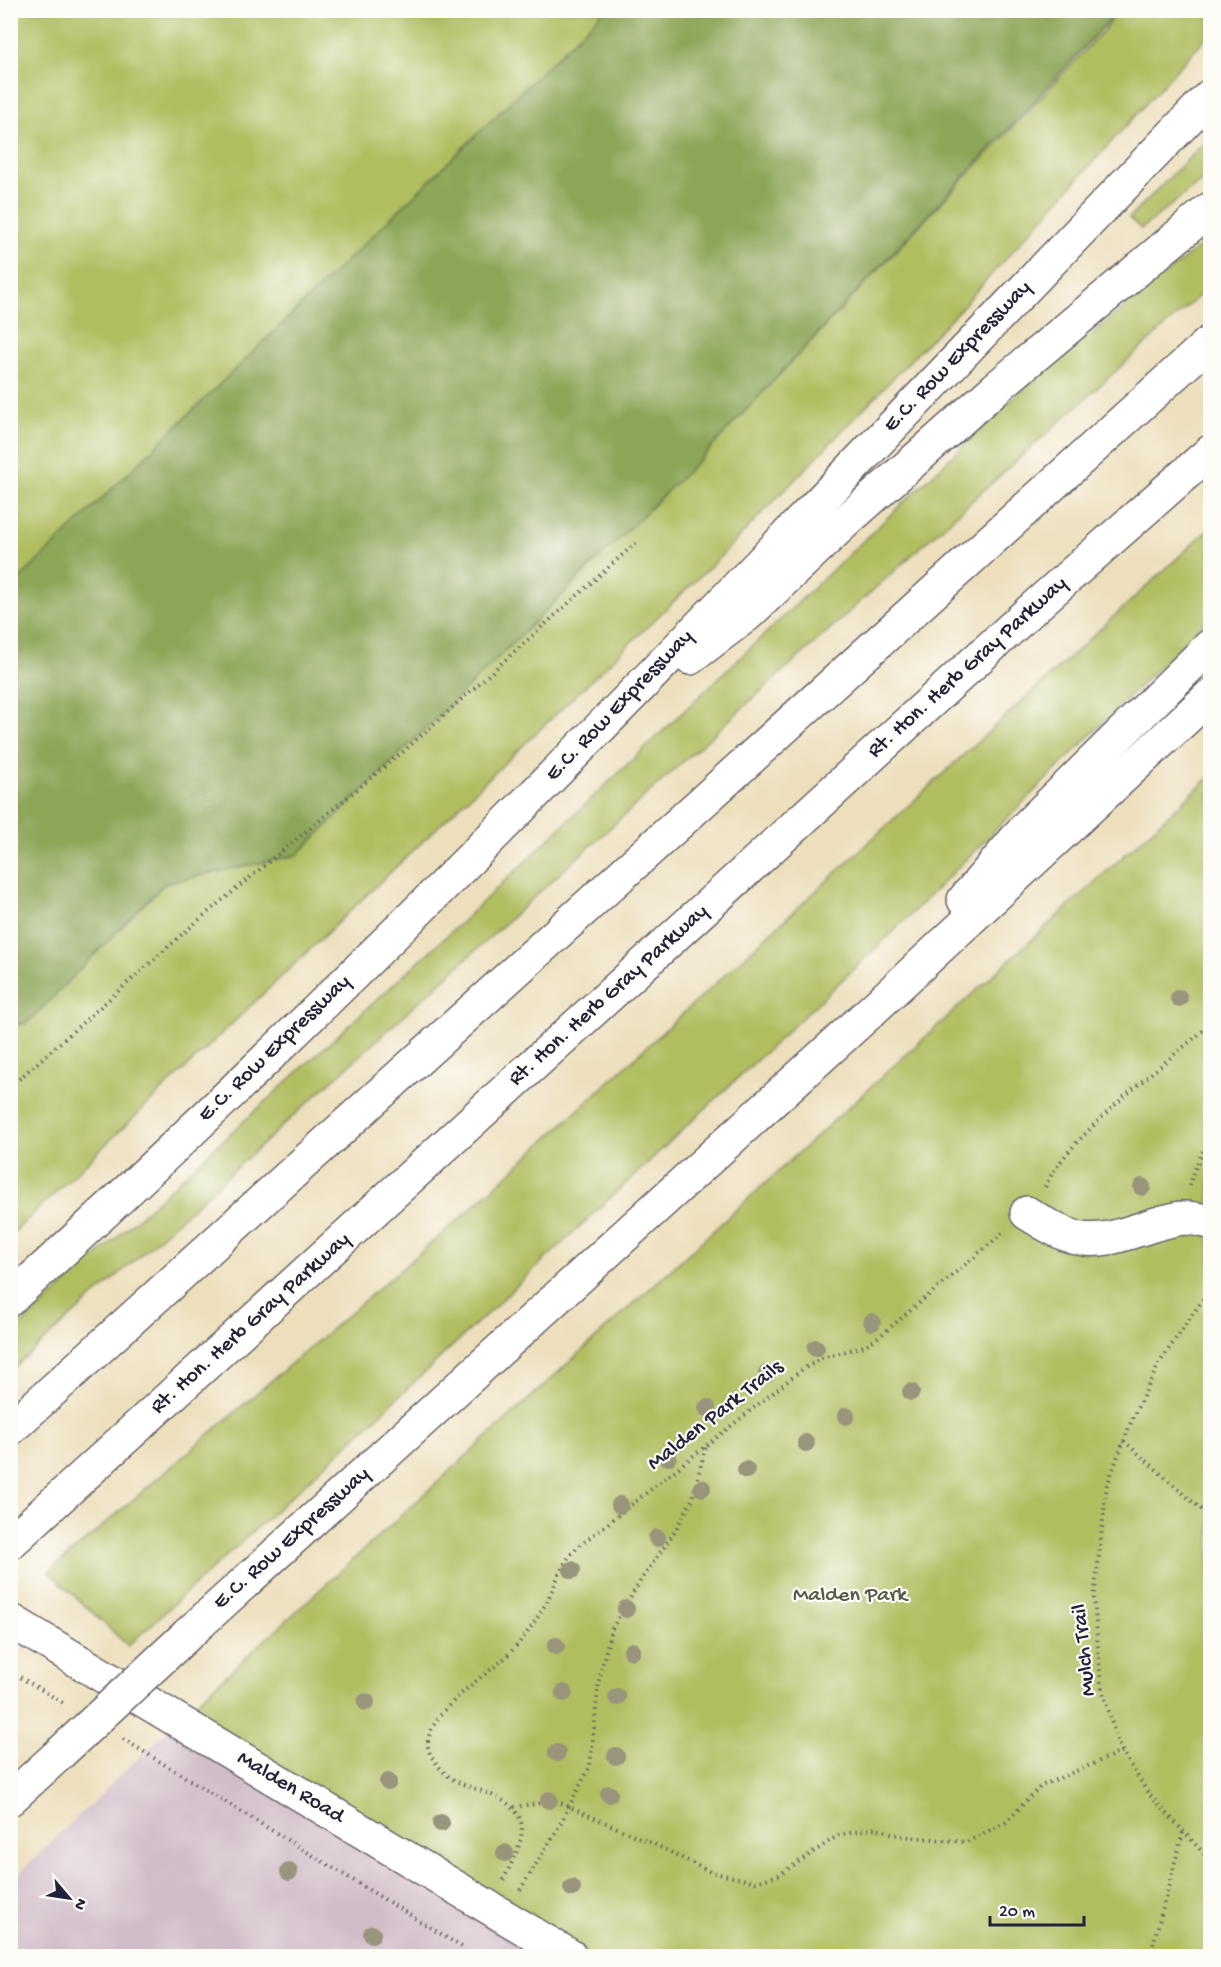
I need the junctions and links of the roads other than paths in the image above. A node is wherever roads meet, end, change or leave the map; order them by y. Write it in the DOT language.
graph roads {
  1 [pos="1210,96"];
  2 [pos="1210,208"];
  3 [pos="1210,342"];
  4 [pos="1210,452"];
  5 [pos="1210,646"];
  6 [pos="1210,696"];
  7 [pos="603,725"];
  8 [pos="868,1014"];
  9 [pos="1027,1213"];
  10 [pos="1210,1222"];
  11 [pos="10,1299"];
  12 [pos="10,1429"];
  13 [pos="22,1533"];
  14 [pos="10,1620"];
  15 [pos="10,1798"];
  16 [pos="563,1955"];
  1 -- 7 [label="main road, E.C. Row Expressway"];
  2 -- 7 [label="main road"];
  3 -- 12 [label="main road"];
  4 -- 13 [label="main road, Rt. Hon. Herb Gray Parkway"];
  5 -- 8 [label="main road"];
  6 -- 8 [label="main road, E.C. Row Expressway"];
  7 -- 11 [label="main road, E.C. Row Expressway"];
  8 -- 15 [label="main road, E.C. Row Expressway, bridge"];
  9 -- 10 [label="main road"];
  14 -- 16 [label="main road, Malden Road"];
}
